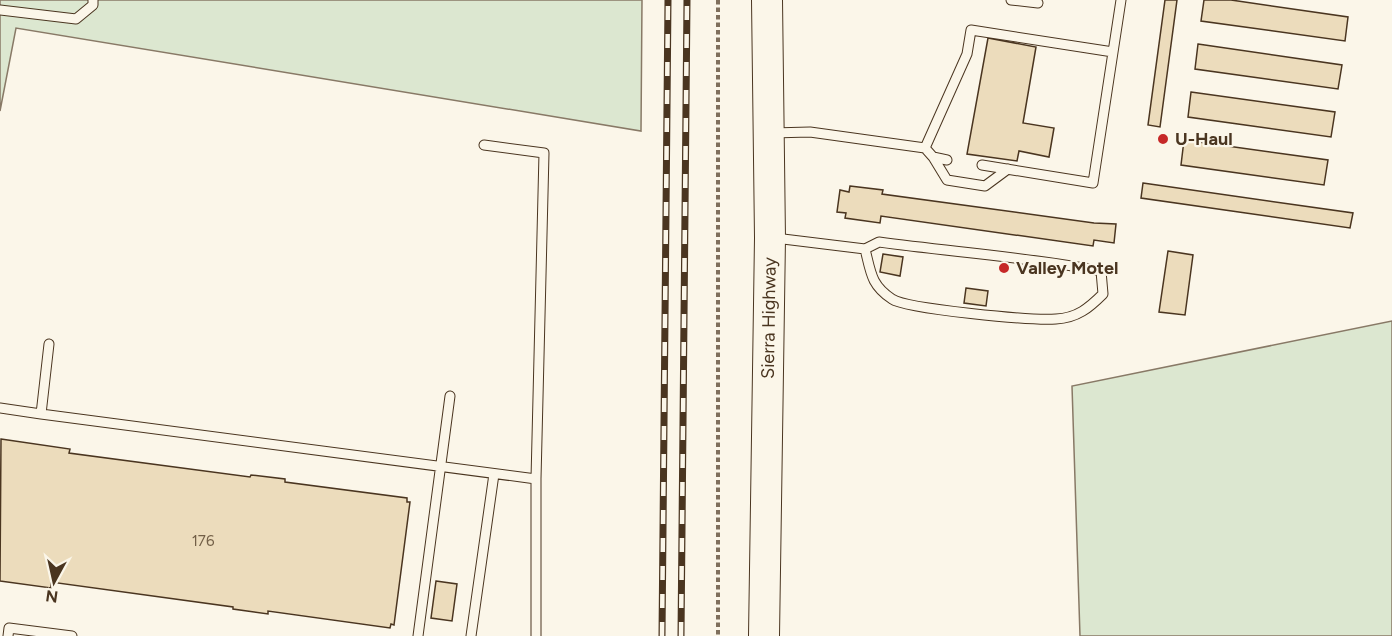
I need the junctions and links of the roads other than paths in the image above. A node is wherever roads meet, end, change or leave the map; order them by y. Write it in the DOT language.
graph roads {
  1 [pos="93,0"];
  2 [pos="767,0"];
  3 [pos="1011,0"];
  4 [pos="1121,0"];
  5 [pos="1038,3"];
  6 [pos="0,10"];
  7 [pos="1113,52"];
  8 [pos="768,133"];
  9 [pos="484,145"];
  10 [pos="924,148"];
  11 [pos="933,157"];
  12 [pos="947,160"];
  13 [pos="982,165"];
  14 [pos="1008,169"];
  15 [pos="770,238"];
  16 [pos="865,249"];
  17 [pos="49,344"];
  18 [pos="450,396"];
  19 [pos="0,408"];
  20 [pos="41,414"];
  21 [pos="440,467"];
  22 [pos="494,474"];
  23 [pos="536,479"];
  24 [pos="8,636"];
  25 [pos="72,636"];
  26 [pos="418,636"];
  27 [pos="471,636"];
  28 [pos="536,636"];
  29 [pos="764,636"];
  1 -- 6 [label="lane"];
  2 -- 8 [label="main road, Sierra Highway"];
  3 -- 5 [label="lane"];
  4 -- 7 [label="lane"];
  7 -- 10 [label="lane"];
  7 -- 14 [label="lane"];
  8 -- 10 [label="lane"];
  8 -- 15 [label="main road, Sierra Highway"];
  9 -- 23 [label="lane"];
  10 -- 11 [label="lane"];
  11 -- 12 [label="lane"];
  11 -- 14 [label="lane"];
  13 -- 14 [label="lane"];
  15 -- 16 [label="lane"];
  15 -- 29 [label="main road, Sierra Highway"];
  16 -- 16 [label="lane"];
  17 -- 20 [label="lane"];
  18 -- 21 [label="lane"];
  19 -- 20 [label="lane"];
  20 -- 21 [label="lane"];
  21 -- 22 [label="lane"];
  21 -- 26 [label="lane"];
  22 -- 23 [label="lane"];
  22 -- 27 [label="lane"];
  23 -- 28 [label="lane"];
  24 -- 25 [label="lane"];
}
